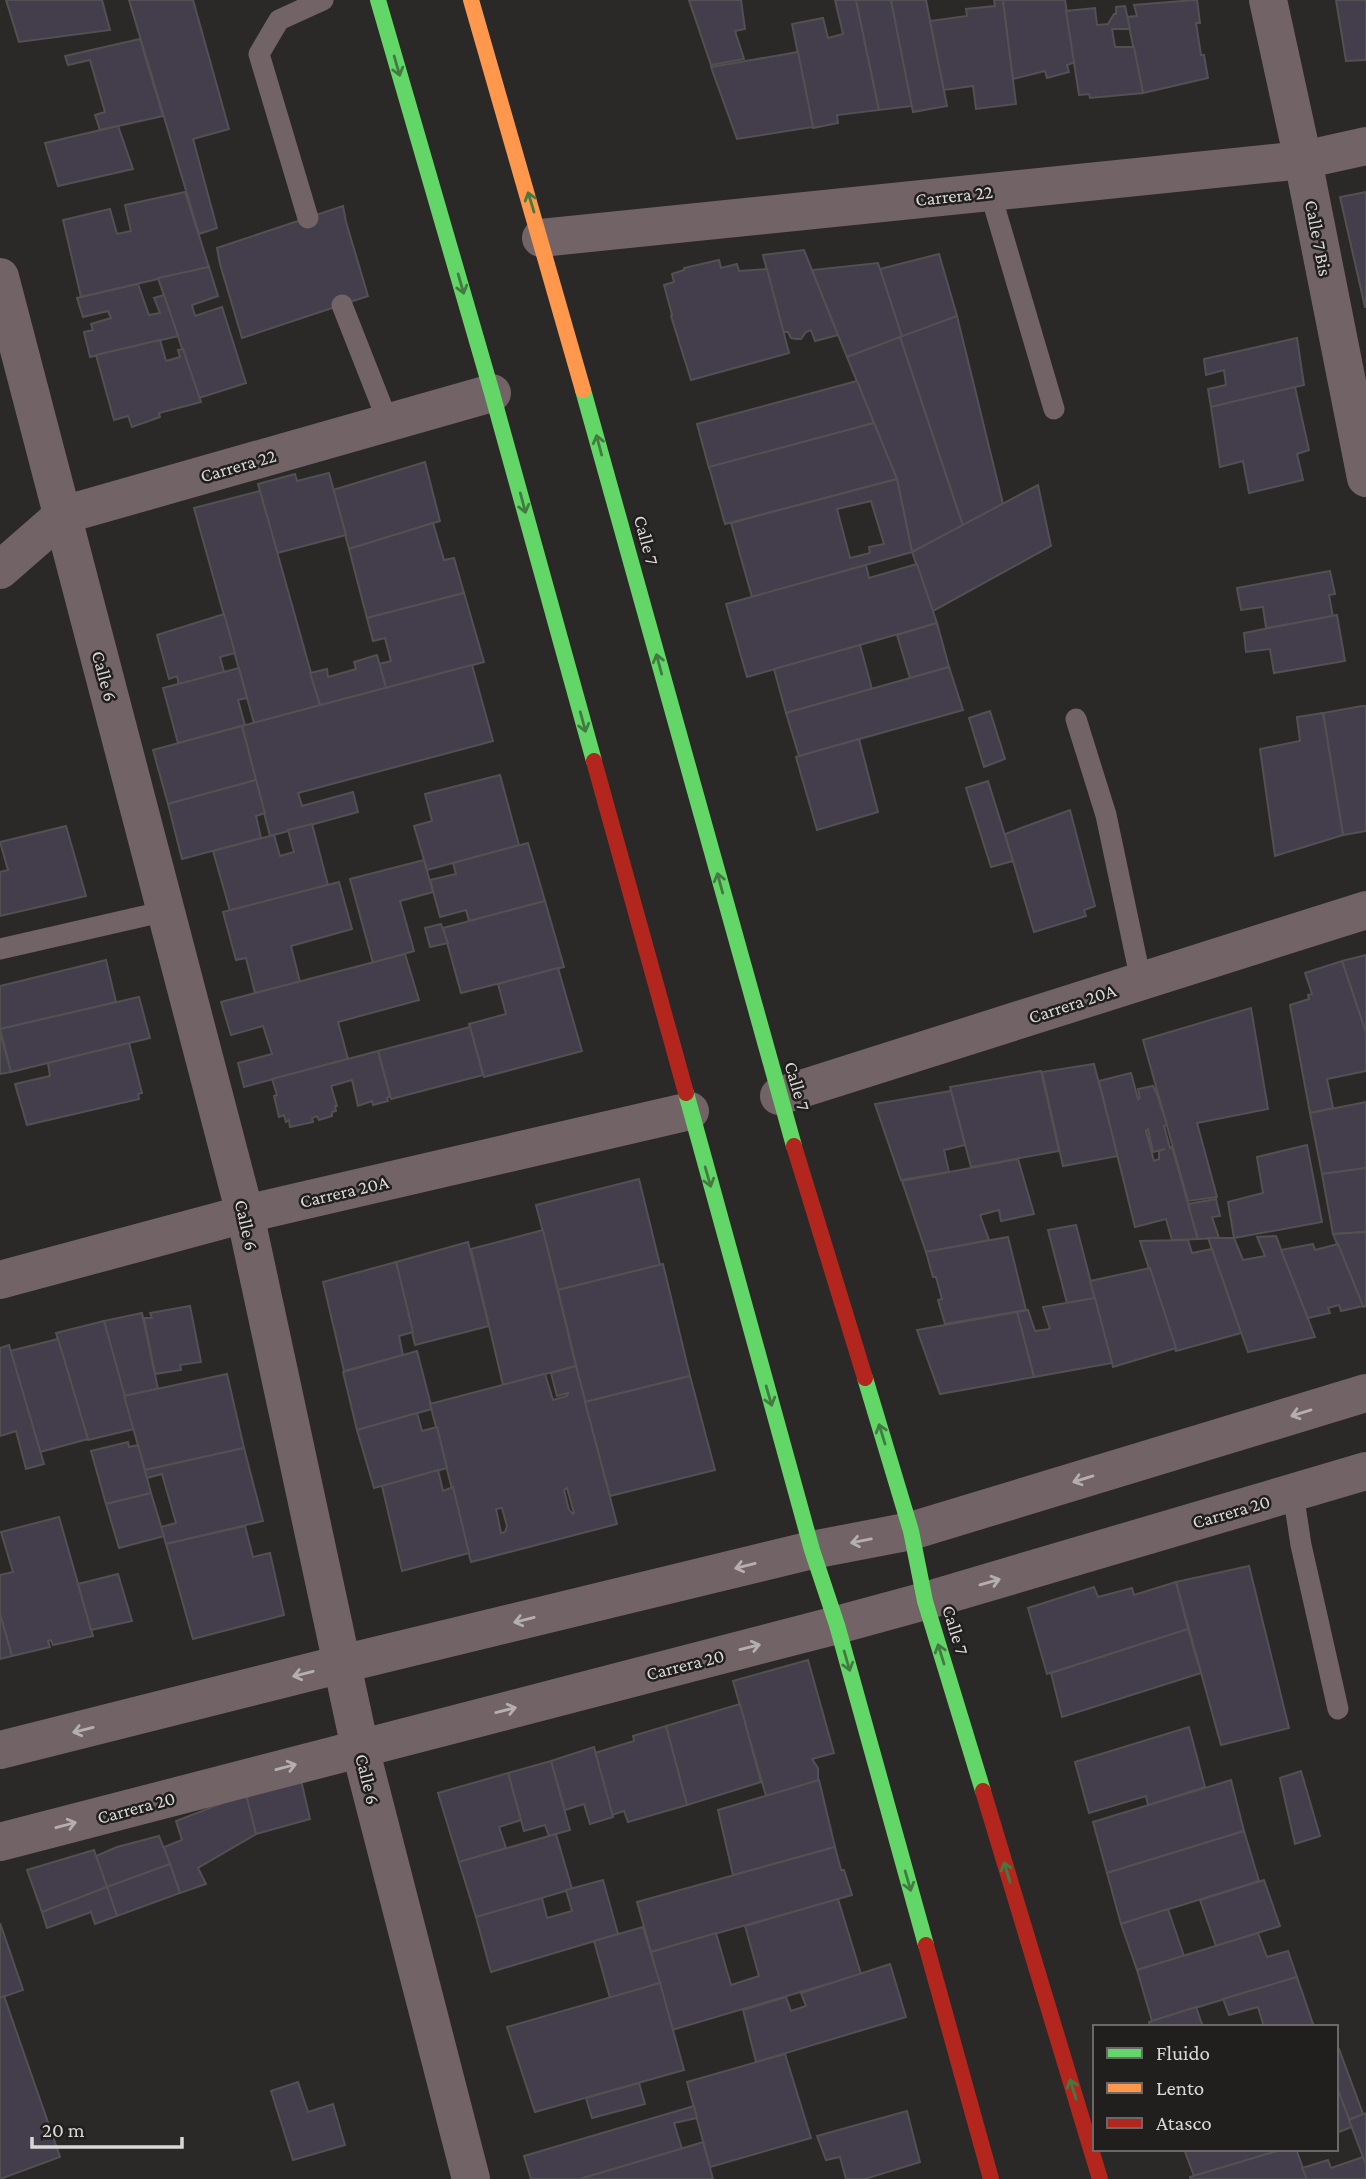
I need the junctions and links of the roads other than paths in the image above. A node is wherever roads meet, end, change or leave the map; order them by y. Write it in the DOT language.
graph roads {
  1 [pos="323,0"];
  2 [pos="378,0"];
  3 [pos="471,0"];
  4 [pos="1268,0"];
  5 [pos="1366,146"];
  6 [pos="1303,160"];
  7 [pos="990,192"];
  8 [pos="308,218"];
  9 [pos="541,238"];
  10 [pos="0,277"];
  11 [pos="342,305"];
  12 [pos="492,393"];
  13 [pos="1054,409"];
  14 [pos="388,422"];
  15 [pos="1366,478"];
  16 [pos="63,515"];
  17 [pos="0,570"];
  18 [pos="1076,719"];
  19 [pos="1366,910"];
  20 [pos="166,911"];
  21 [pos="0,949"];
  22 [pos="1141,981"];
  23 [pos="779,1096"];
  24 [pos="690,1111"];
  25 [pos="245,1214"];
  26 [pos="0,1280"];
  27 [pos="1366,1393"];
  28 [pos="1366,1471"];
  29 [pos="1293,1493"];
  30 [pos="911,1531"];
  31 [pos="812,1550"];
  32 [pos="925,1601"];
  33 [pos="837,1625"];
  34 [pos="342,1664"];
  35 [pos="1338,1709"];
  36 [pos="360,1748"];
  37 [pos="0,1750"];
  38 [pos="0,1842"];
  39 [pos="471,2179"];
  40 [pos="991,2179"];
  41 [pos="1100,2179"];
  1 -- 8 [label="lane"];
  2 -- 12 [label="main road, one-way"];
  9 -- 3 [label="main road, Calle 7, one-way"];
  4 -- 6 [label="street, Calle 7 Bis"];
  5 -- 6 [label="street, Carrera 22"];
  6 -- 7 [label="street, Carrera 22"];
  6 -- 15 [label="street, Calle 7 Bis"];
  7 -- 9 [label="street, Carrera 22"];
  7 -- 13 [label="lane"];
  23 -- 9 [label="main road, Calle 7, one-way"];
  10 -- 16 [label="street, Calle 6"];
  11 -- 14 [label="lane"];
  12 -- 14 [label="street, Carrera 22"];
  12 -- 24 [label="main road, one-way"];
  14 -- 16 [label="street, Carrera 22"];
  16 -- 17 [label="street, Carrera 22"];
  16 -- 20 [label="street, Calle 6"];
  18 -- 22 [label="lane"];
  19 -- 22 [label="street, Carrera 20A"];
  20 -- 21 [label="lane"];
  20 -- 25 [label="street, Calle 6"];
  22 -- 23 [label="street, Carrera 20A"];
  30 -- 23 [label="main road, Calle 7, one-way"];
  24 -- 25 [label="street, Carrera 20A"];
  24 -- 31 [label="main road, one-way"];
  25 -- 26 [label="street, Carrera 20A"];
  25 -- 34 [label="street, Calle 6"];
  27 -- 30 [label="street, one-way"];
  28 -- 29 [label="street, Carrera 20"];
  32 -- 29 [label="street, Carrera 20, one-way"];
  29 -- 35 [label="lane"];
  30 -- 31 [label="street, one-way"];
  30 -- 32 [label="main road, Calle 7"];
  31 -- 33 [label="main road"];
  31 -- 34 [label="street, one-way"];
  32 -- 33 [label="street, Carrera 20"];
  41 -- 32 [label="main road, Calle 7, one-way"];
  36 -- 33 [label="street, Carrera 20, one-way"];
  33 -- 40 [label="main road, one-way"];
  34 -- 36 [label="street, Calle 6"];
  34 -- 37 [label="street, one-way"];
  38 -- 36 [label="street, Carrera 20, one-way"];
  36 -- 39 [label="street, Calle 6"];
}
